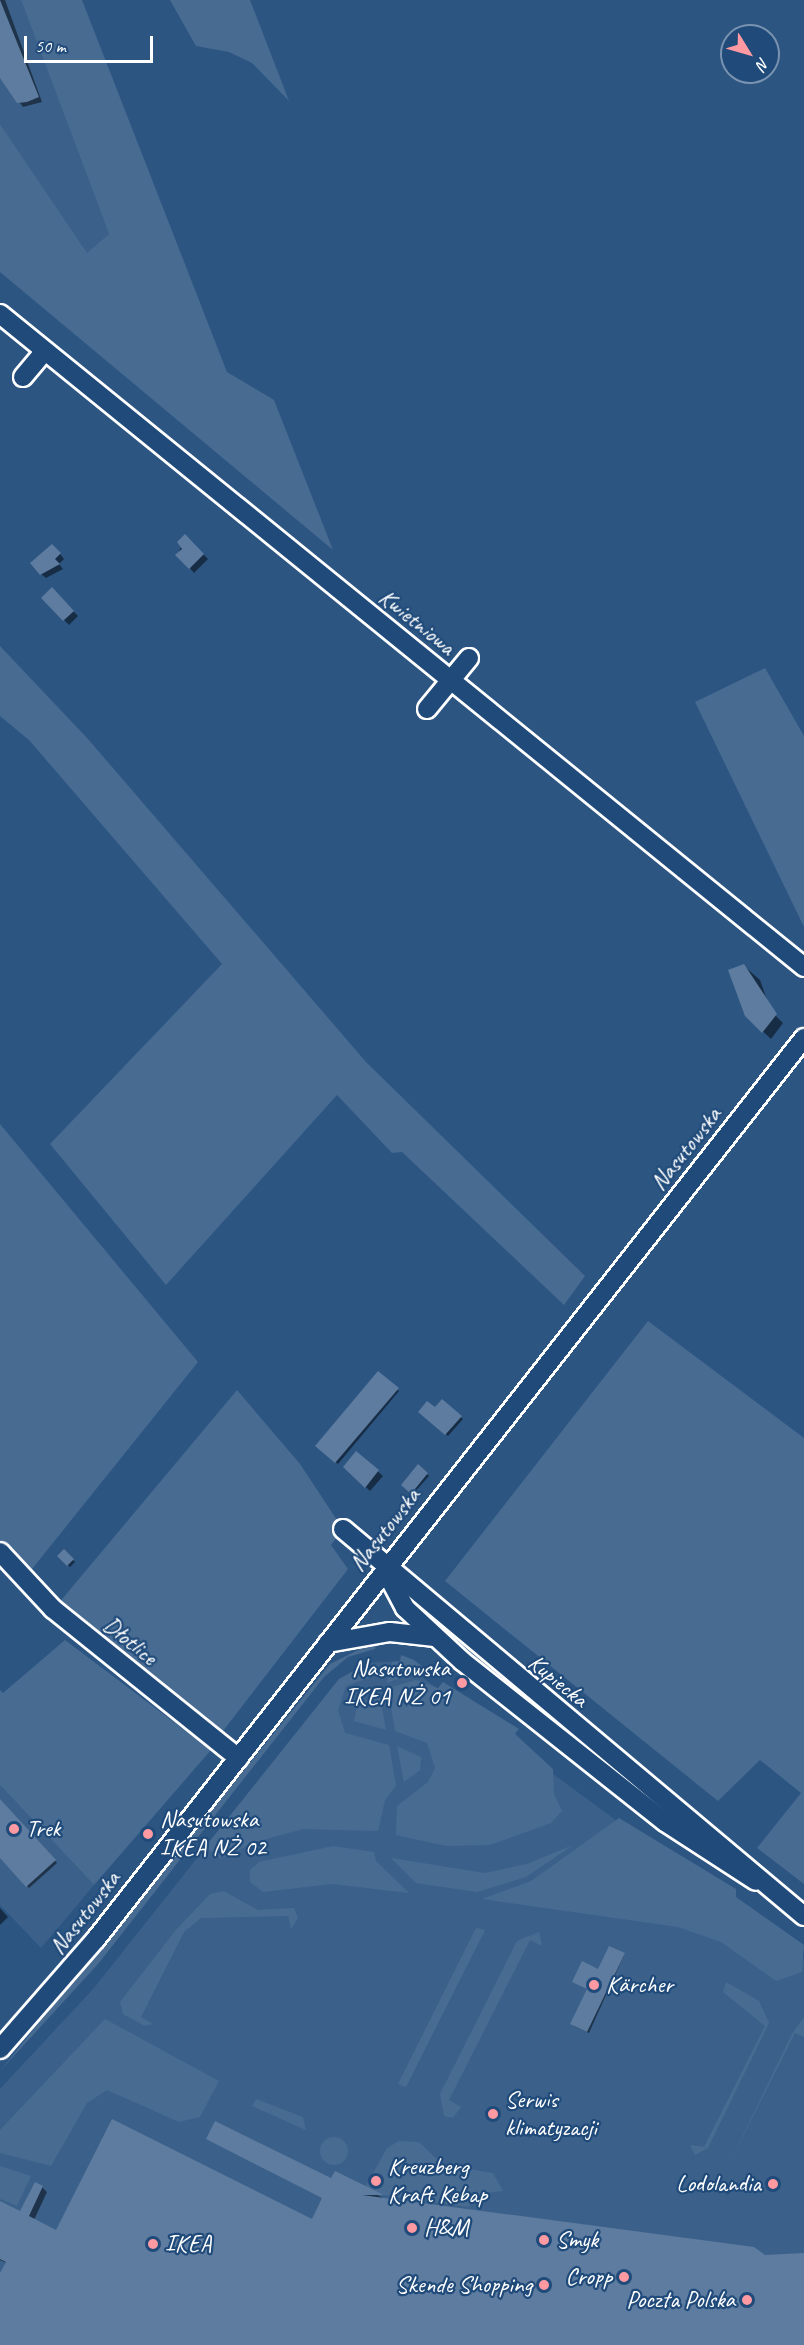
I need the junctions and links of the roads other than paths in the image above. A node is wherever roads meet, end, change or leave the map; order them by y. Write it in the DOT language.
graph roads {
  1 [pos="0,314"];
  2 [pos="45,351"];
  3 [pos="22,377"];
  4 [pos="469,658"];
  5 [pos="450,680"];
  6 [pos="427,709"];
  7 [pos="804,967"];
  8 [pos="804,1038"];
  9 [pos="343,1529"];
  10 [pos="0,1552"];
  11 [pos="385,1570"];
  12 [pos="435,1637"];
  13 [pos="328,1644"];
  14 [pos="238,1758"];
  15 [pos="766,1886"];
  16 [pos="804,1916"];
  17 [pos="0,2049"];
  1 -- 2 [label="street, Kwietniowa"];
  2 -- 3 [label="street"];
  2 -- 5 [label="street, Kwietniowa"];
  4 -- 5 [label="street"];
  5 -- 6 [label="street"];
  5 -- 7 [label="street, Kwietniowa"];
  8 -- 11 [label="street, Nasutowska"];
  9 -- 11 [label="street"];
  10 -- 14 [label="street, Dłotlice"];
  11 -- 12 [label="street, Kupiecka"];
  11 -- 13 [label="street, Nasutowska"];
  11 -- 15 [label="street, Kupiecka"];
  12 -- 13 [label="street"];
  12 -- 15 [label="street, Kupiecka"];
  13 -- 14 [label="street, Nasutowska"];
  14 -- 17 [label="street, Nasutowska"];
  15 -- 16 [label="street, Kupiecka"];
}
